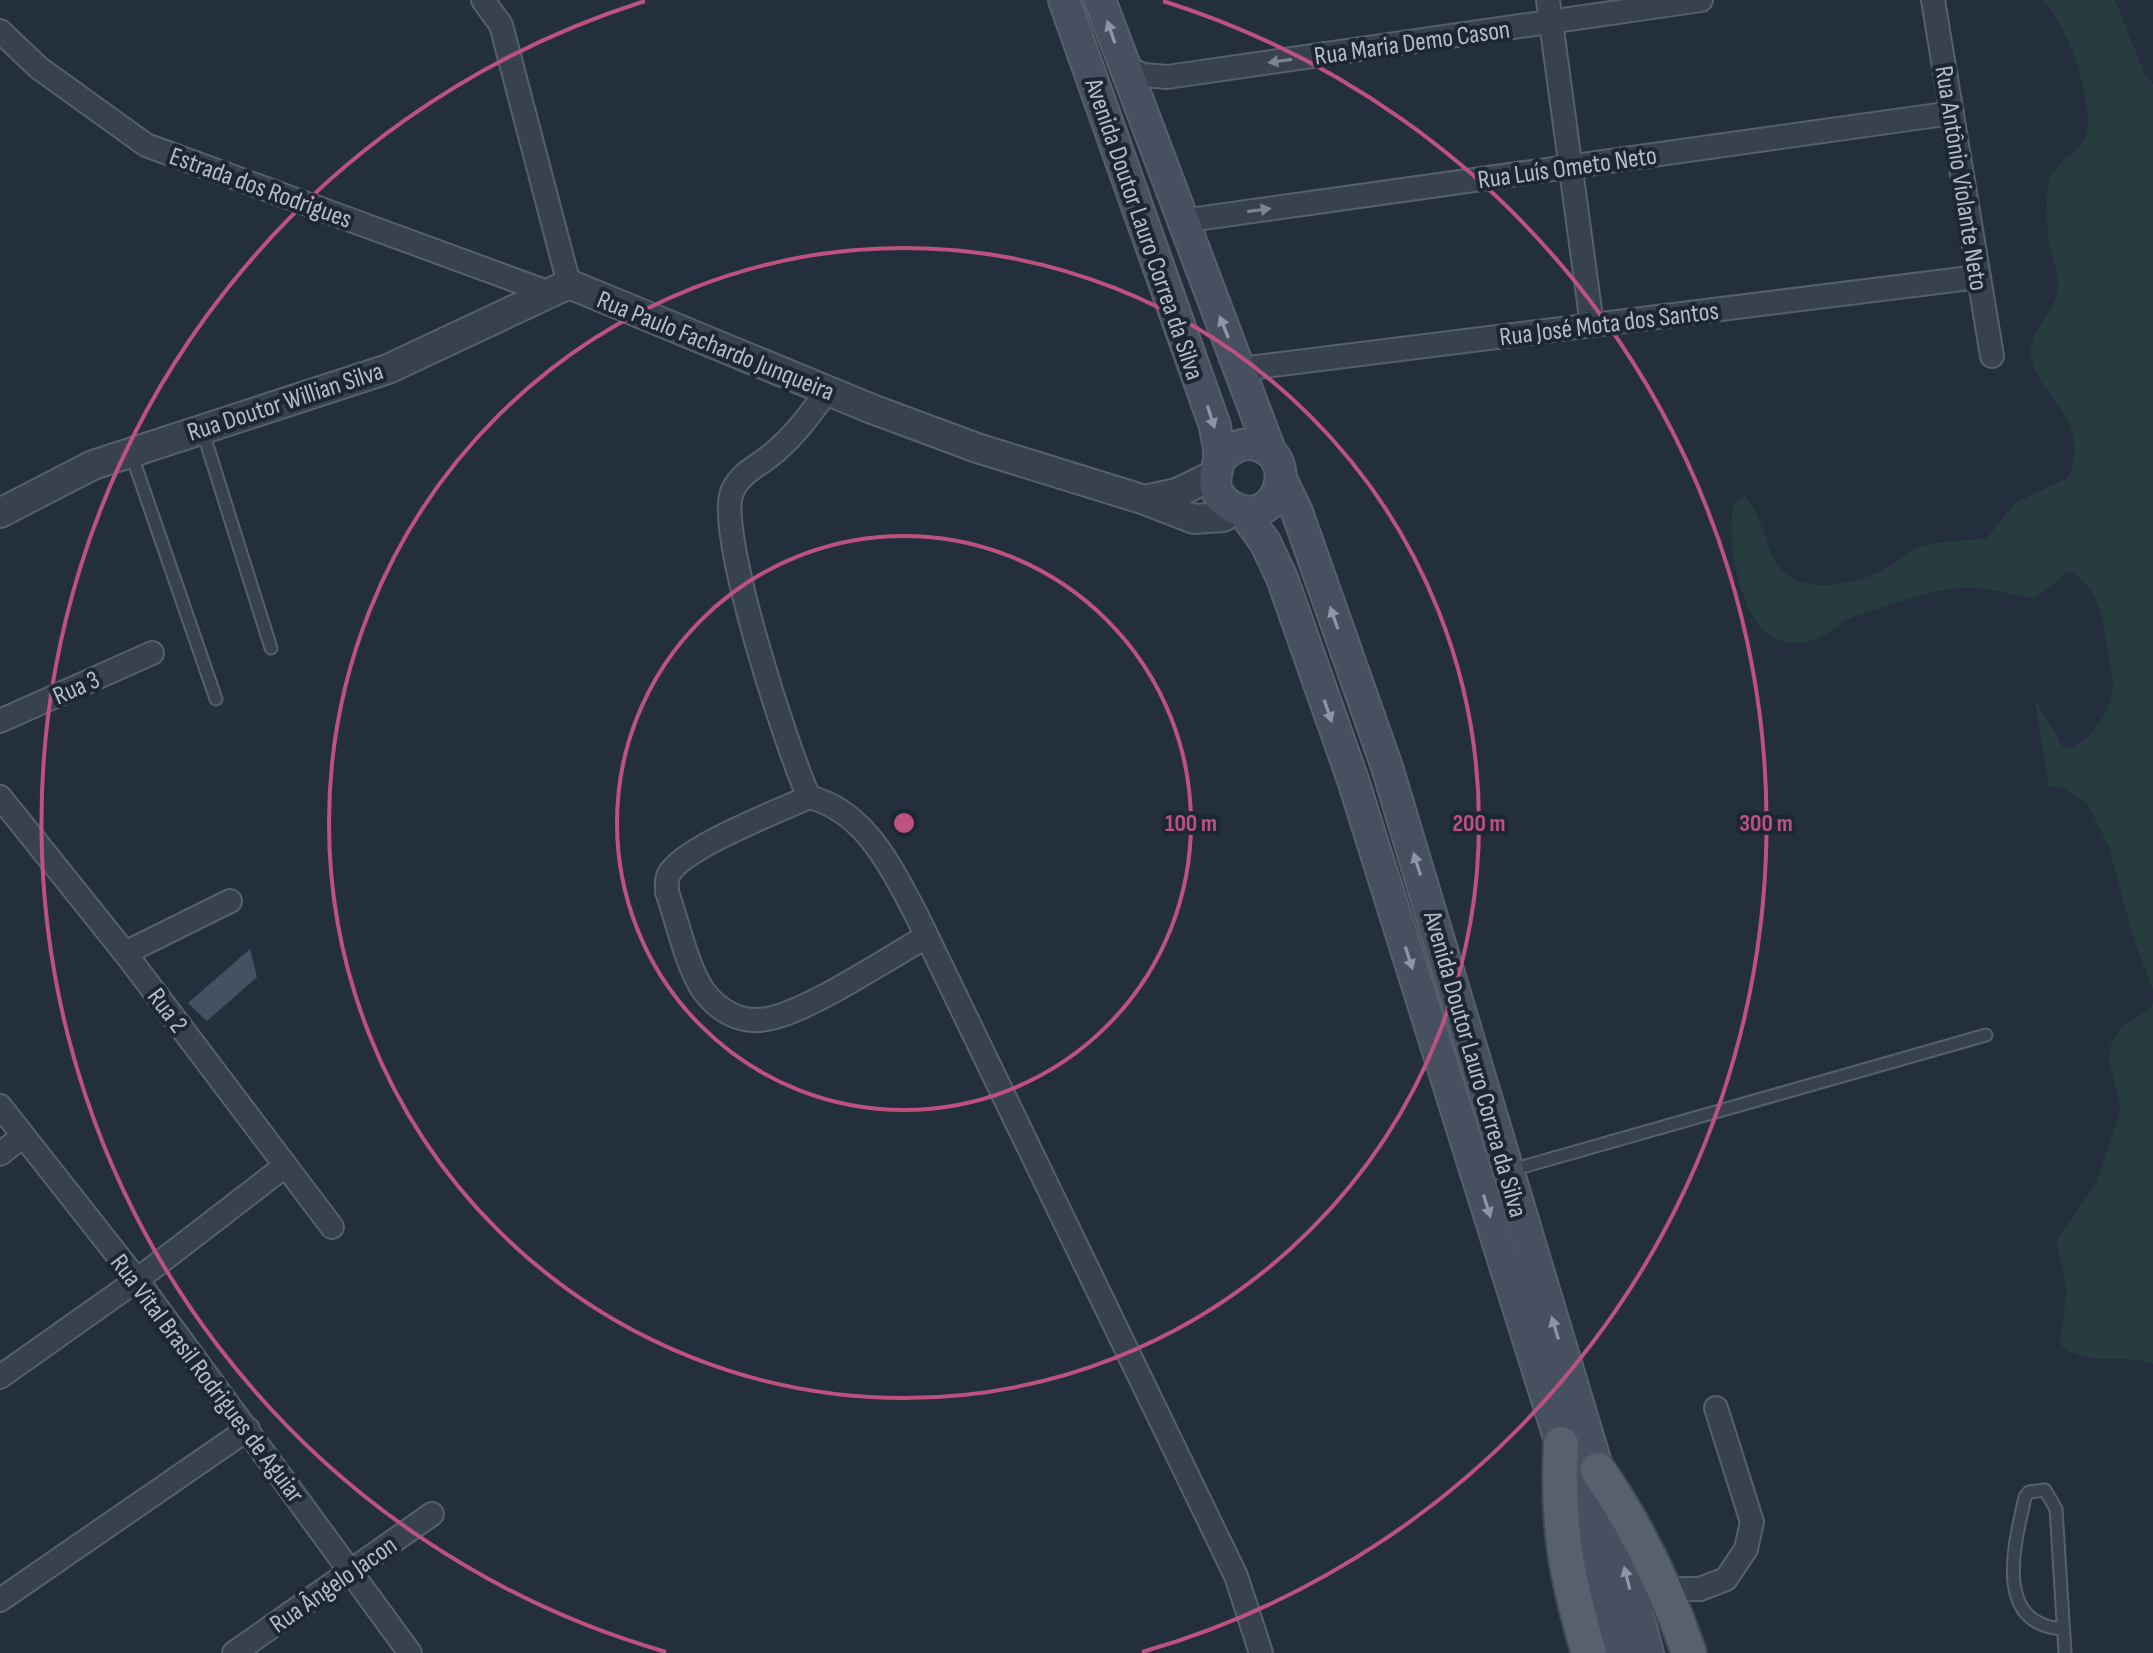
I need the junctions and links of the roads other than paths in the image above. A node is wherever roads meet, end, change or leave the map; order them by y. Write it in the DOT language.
graph roads {
  1 [pos="483,0"];
  2 [pos="1064,0"];
  3 [pos="1100,0"];
  4 [pos="1701,0"];
  5 [pos="1933,0"];
  6 [pos="1550,11"];
  7 [pos="0,31"];
  8 [pos="1123,67"];
  9 [pos="1952,113"];
  10 [pos="1570,166"];
  11 [pos="1182,221"];
  12 [pos="1978,277"];
  13 [pos="560,288"];
  14 [pos="1592,325"];
  15 [pos="1992,356"];
  16 [pos="1241,369"];
  17 [pos="827,391"];
  18 [pos="201,428"];
  19 [pos="131,452"];
  20 [pos="1271,453"];
  21 [pos="1217,467"];
  22 [pos="1282,481"];
  23 [pos="1145,500"];
  24 [pos="1239,510"];
  25 [pos="0,513"];
  26 [pos="271,648"];
  27 [pos="152,653"];
  28 [pos="216,699"];
  29 [pos="0,721"];
  30 [pos="0,797"];
  31 [pos="809,797"];
  32 [pos="230,901"];
  33 [pos="926,937"];
  34 [pos="125,953"];
  35 [pos="1986,1035"];
  36 [pos="0,1106"];
  37 [pos="22,1137"];
  38 [pos="0,1154"];
  39 [pos="285,1166"];
  40 [pos="1508,1171"];
  41 [pos="332,1227"];
  42 [pos="137,1280"];
  43 [pos="0,1377"];
  44 [pos="1716,1408"];
  45 [pos="248,1429"];
  46 [pos="1561,1444"];
  47 [pos="1598,1470"];
  48 [pos="432,1514"];
  49 [pos="351,1571"];
  50 [pos="1667,1589"];
  51 [pos="0,1600"];
  52 [pos="2063,1629"];
  53 [pos="234,1653"];
  54 [pos="410,1653"];
  55 [pos="1261,1653"];
  56 [pos="1589,1653"];
  57 [pos="1620,1653"];
  58 [pos="1648,1653"];
  59 [pos="1689,1653"];
  60 [pos="2065,1653"];
  1 -- 13 [label="street, Rua Paulo Fachardo Junqueira"];
  2 -- 21 [label="main road, Avenida Doutor Lauro Correa da Silva, one-way"];
  8 -- 3 [label="main road, Avenida Doutor Lauro Correa da Silva, one-way"];
  4 -- 6 [label="street, Rua Maria Demo Cason"];
  5 -- 9 [label="street, Rua Antônio Violante Neto"];
  6 -- 8 [label="street, Rua Maria Demo Cason, one-way"];
  6 -- 10 [label="street"];
  7 -- 13 [label="street, Estrada dos Rodrigues"];
  8 -- 11 [label="main road, Avenida Doutor Lauro Correa da Silva"];
  9 -- 10 [label="street, Rua Luís Ometo Neto"];
  9 -- 12 [label="street, Rua Antônio Violante Neto"];
  11 -- 10 [label="street, Rua Luís Ometo Neto, one-way"];
  10 -- 14 [label="street"];
  16 -- 11 [label="main road, Avenida Doutor Lauro Correa da Silva, one-way"];
  12 -- 14 [label="street, Rua José Mota dos Santos"];
  12 -- 15 [label="street, Rua Antônio Violante Neto"];
  13 -- 17 [label="street, Rua Paulo Fachardo Junqueira"];
  13 -- 18 [label="street, Rua Doutor Willian Silva"];
  14 -- 16 [label="street, Rua José Mota dos Santos"];
  16 -- 20 [label="main road, Avenida Doutor Lauro Correa da Silva"];
  17 -- 23 [label="street, Rua Paulo Fachardo Junqueira"];
  17 -- 31 [label="street"];
  18 -- 19 [label="street, Rua Doutor Willian Silva"];
  18 -- 26 [label="lane"];
  19 -- 25 [label="street, Rua Doutor Willian Silva"];
  19 -- 28 [label="lane"];
  20 -- 21 [label="main road"];
  20 -- 22 [label="main road"];
  21 -- 23 [label="street"];
  21 -- 24 [label="main road"];
  22 -- 24 [label="main road"];
  40 -- 22 [label="main road, Avenida Doutor Lauro Correa da Silva, one-way"];
  23 -- 24 [label="street, Rua Paulo Fachardo Junqueira"];
  24 -- 46 [label="main road, Avenida Doutor Lauro Correa da Silva, one-way"];
  27 -- 29 [label="street, Rua 3"];
  30 -- 34 [label="street, Rua 2"];
  31 -- 33 [label="street"];
  31 -- 33 [label="street"];
  32 -- 34 [label="street"];
  33 -- 55 [label="street"];
  34 -- 39 [label="street, Rua 2"];
  35 -- 40 [label="lane"];
  36 -- 37 [label="street, Rua Vital Brasil Rodrigues de Aguiar"];
  37 -- 38 [label="street"];
  37 -- 42 [label="street, Rua Vital Brasil Rodrigues de Aguiar"];
  39 -- 41 [label="street, Rua 2"];
  39 -- 42 [label="street"];
  47 -- 40 [label="main road, Avenida Doutor Lauro Correa da Silva, one-way"];
  42 -- 43 [label="street"];
  42 -- 45 [label="street, Rua Vital Brasil Rodrigues de Aguiar"];
  44 -- 50 [label="street"];
  45 -- 49 [label="street, Rua Vital Brasil Rodrigues de Aguiar"];
  45 -- 51 [label="street"];
  46 -- 56 [label="main road"];
  46 -- 57 [label="main road, Avenida Doutor Lauro Correa da Silva"];
  47 -- 50 [label="main road"];
  58 -- 47 [label="main road, Avenida Doutor Lauro Correa da Silva, one-way"];
  48 -- 49 [label="street, Rua Ângelo Jacon"];
  49 -- 53 [label="street, Rua Ângelo Jacon"];
  49 -- 54 [label="street, Rua Vital Brasil Rodrigues de Aguiar"];
  50 -- 59 [label="main road"];
  52 -- 52 [label="lane"];
  52 -- 60 [label="lane"];
}
